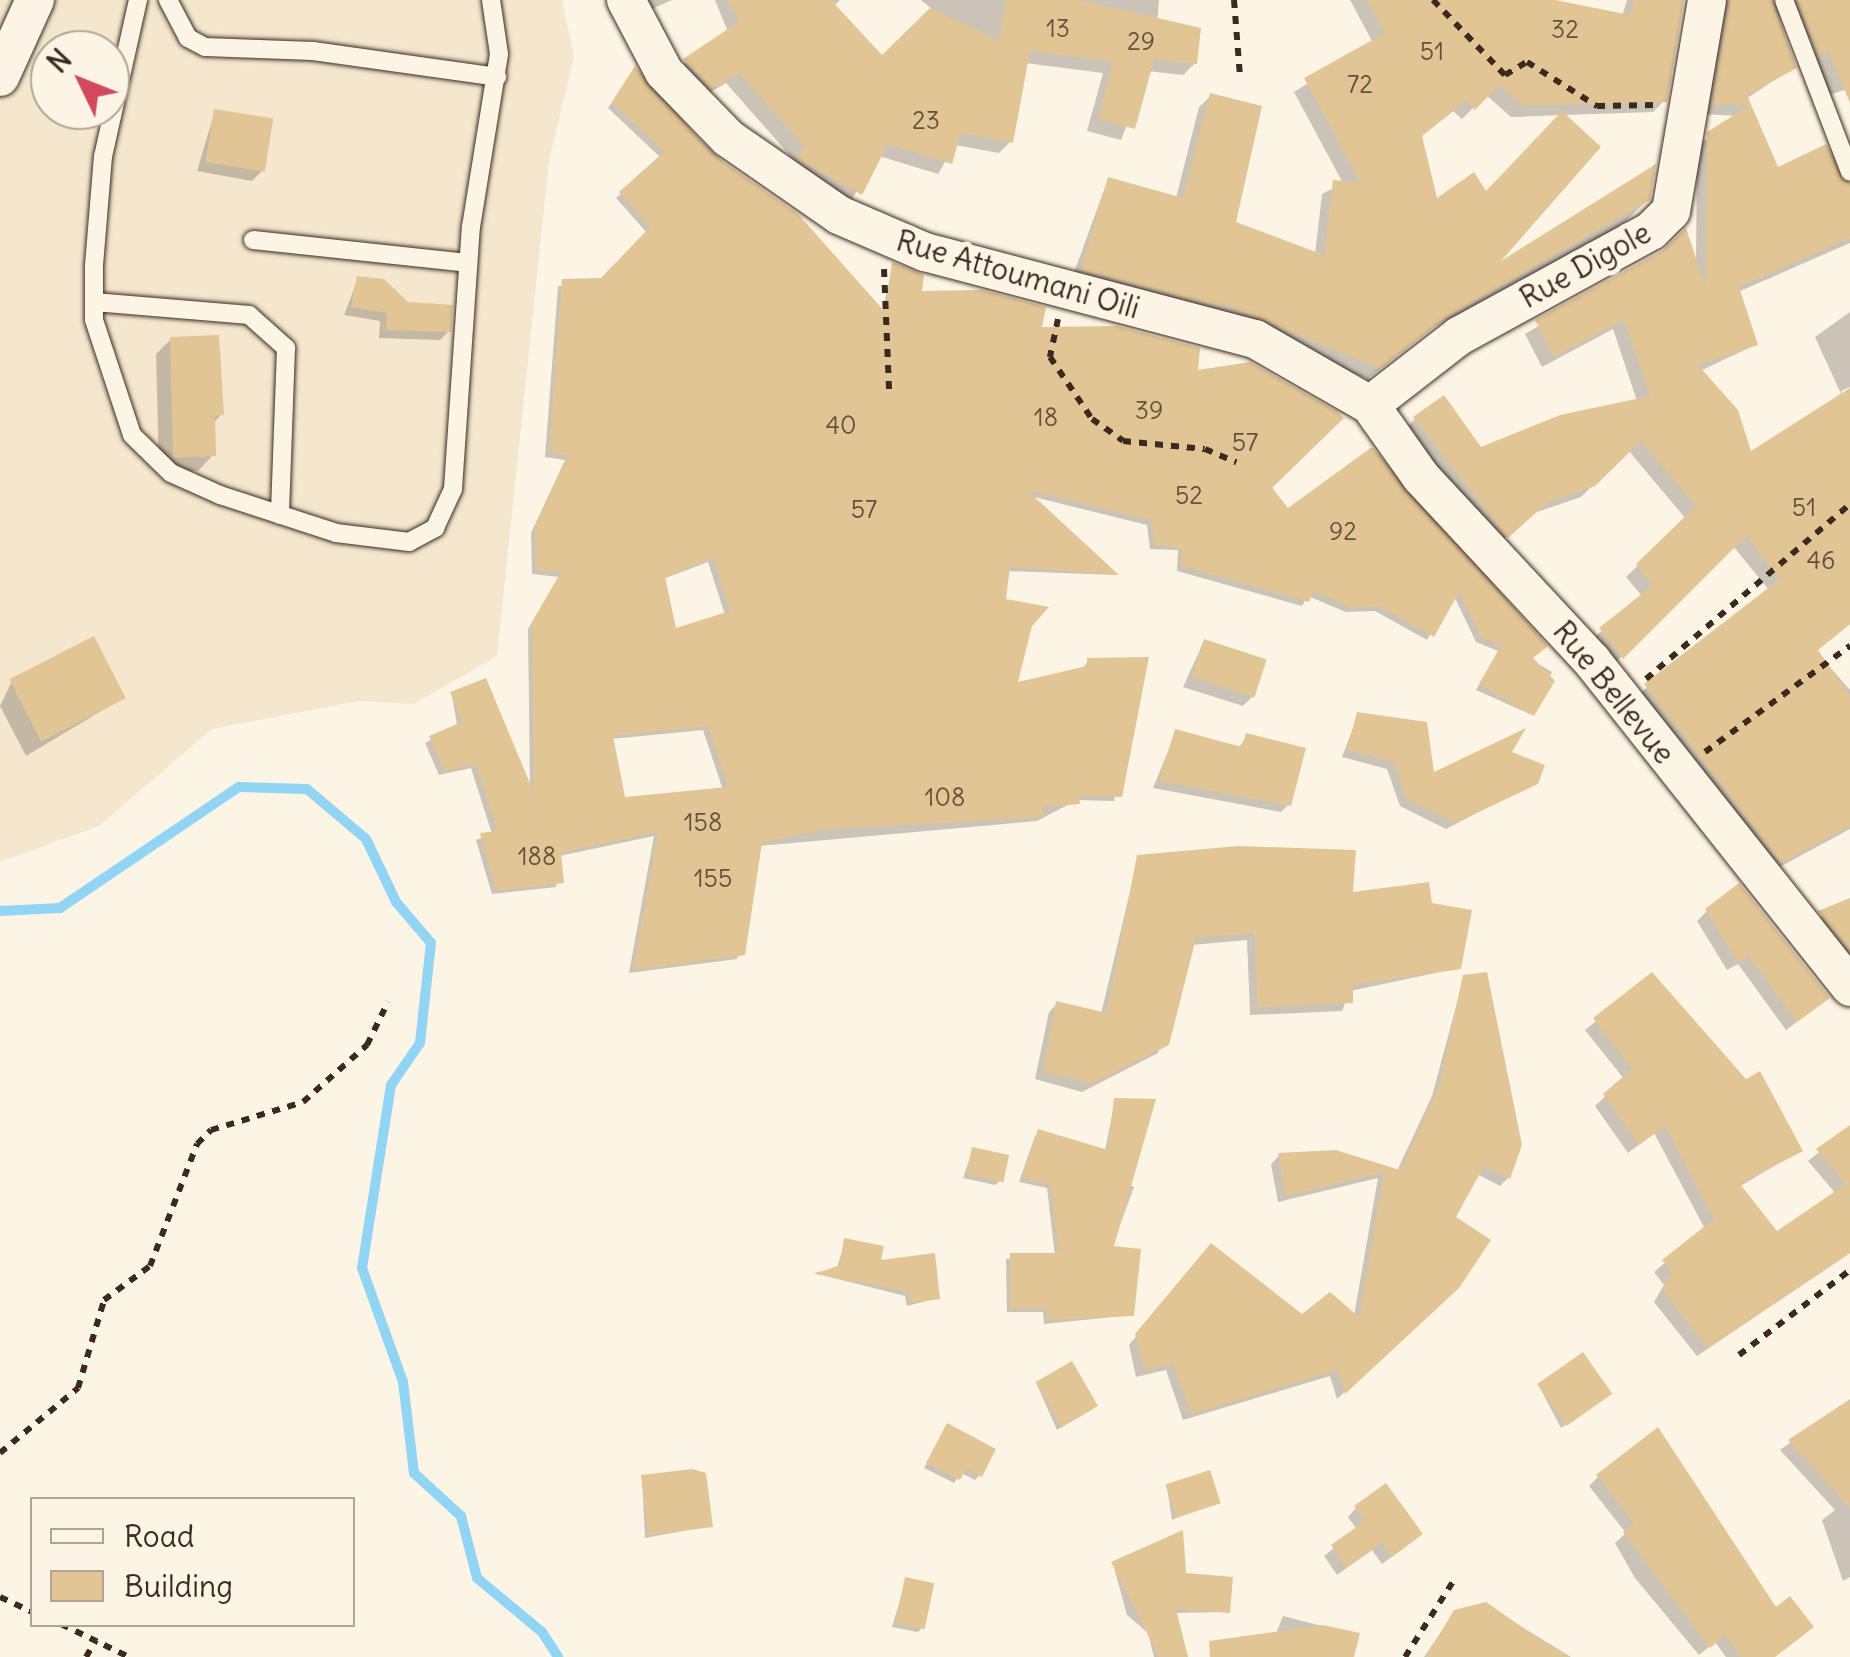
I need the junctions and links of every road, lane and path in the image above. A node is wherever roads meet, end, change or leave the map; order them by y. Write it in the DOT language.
graph roads {
  1 [pos="35,0"];
  2 [pos="138,0"];
  3 [pos="168,0"];
  4 [pos="491,0"];
  5 [pos="626,0"];
  6 [pos="1234,0"];
  7 [pos="1433,0"];
  8 [pos="1707,0"];
  9 [pos="1784,0"];
  10 [pos="1240,76"];
  11 [pos="0,77"];
  12 [pos="496,77"];
  13 [pos="1688,120"];
  14 [pos="1850,172"];
  15 [pos="890,238"];
  16 [pos="253,240"];
  17 [pos="468,263"];
  18 [pos="1064,288"];
  19 [pos="94,302"];
  20 [pos="890,390"];
  21 [pos="1370,405"];
  22 [pos="1236,462"];
  23 [pos="1850,504"];
  24 [pos="280,514"];
  25 [pos="1850,646"];
  26 [pos="1625,702"];
  27 [pos="1680,772"];
  28 [pos="1850,986"];
  29 [pos="388,1002"];
  30 [pos="1850,1270"];
  31 [pos="1739,1355"];
  32 [pos="0,1453"];
  33 [pos="1454,1580"];
  34 [pos="0,1597"];
  35 [pos="30,1611"];
  36 [pos="68,1627"];
  37 [pos="96,1640"];
  38 [pos="86,1657"];
  39 [pos="128,1657"];
  40 [pos="1404,1657"];
  1 -- 11 [label="street"];
  2 -- 19 [label="lane"];
  3 -- 12 [label="lane"];
  4 -- 12 [label="lane"];
  5 -- 15 [label="street, Rue Attoumani Oili"];
  6 -- 10 [label="path"];
  7 -- 13 [label="path"];
  8 -- 13 [label="street, Rue Digole"];
  9 -- 14 [label="lane"];
  12 -- 17 [label="lane"];
  13 -- 21 [label="street, Rue Digole"];
  15 -- 18 [label="street, Rue Attoumani Oili"];
  15 -- 20 [label="path"];
  16 -- 17 [label="lane"];
  17 -- 24 [label="lane"];
  18 -- 21 [label="street, Rue Attoumani Oili"];
  18 -- 22 [label="path"];
  19 -- 24 [label="lane"];
  19 -- 24 [label="lane"];
  21 -- 26 [label="street, Rue Bellevue"];
  23 -- 26 [label="path"];
  25 -- 27 [label="path"];
  26 -- 27 [label="street, Rue Bellevue"];
  27 -- 28 [label="street, Rue Bellevue"];
  29 -- 32 [label="path"];
  30 -- 31 [label="path"];
  33 -- 40 [label="path"];
  34 -- 35 [label="path"];
  36 -- 37 [label="path"];
  37 -- 38 [label="path"];
  37 -- 39 [label="path"];
}
